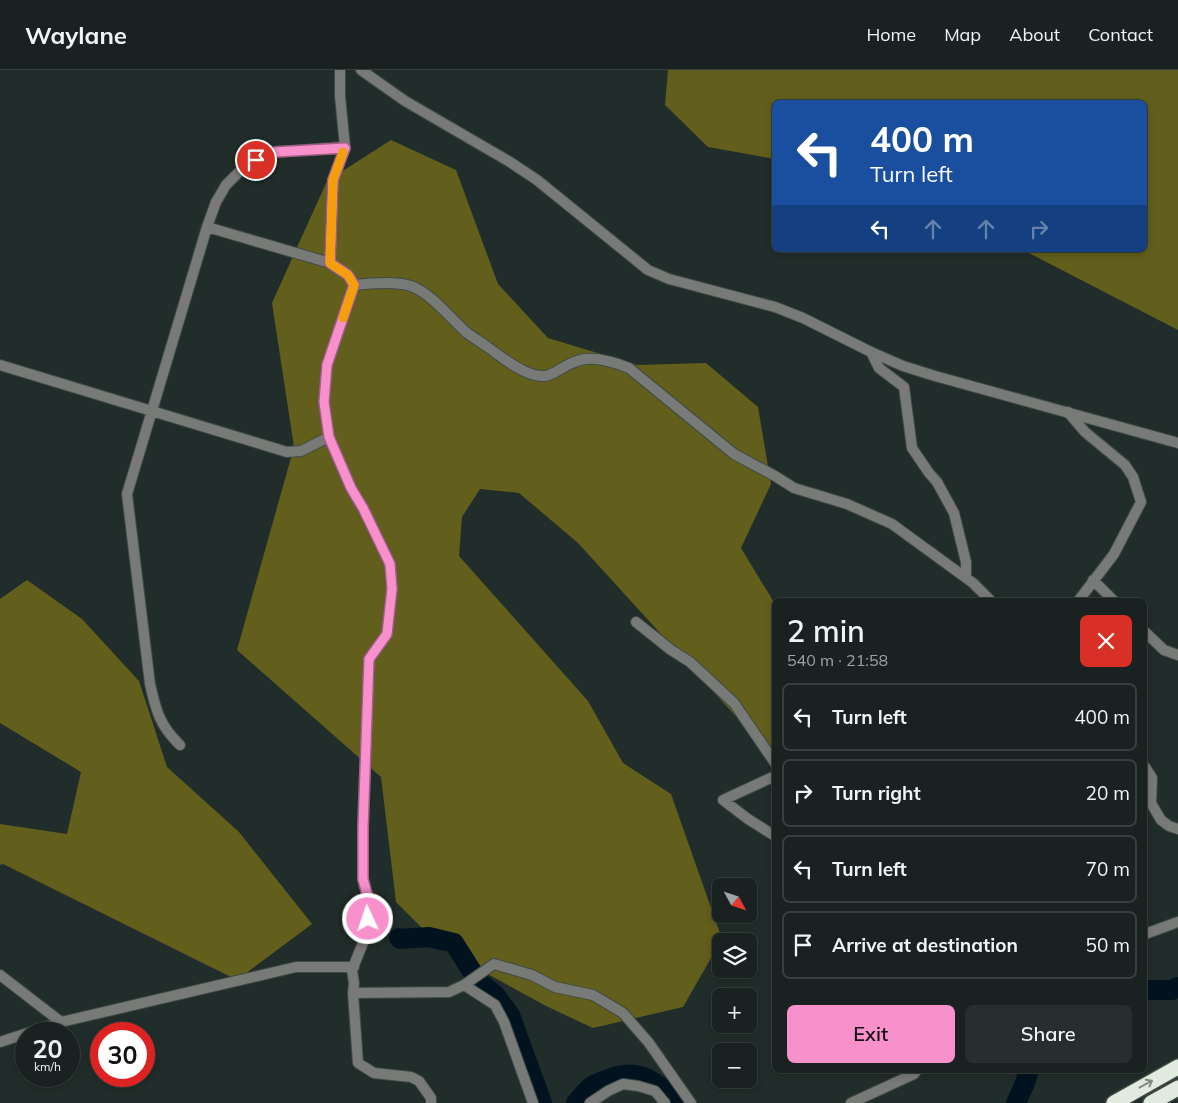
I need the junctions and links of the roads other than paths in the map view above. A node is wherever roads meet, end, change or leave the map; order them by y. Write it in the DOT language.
graph roads {
  1 [pos="340,70"];
  2 [pos="361,70"];
  3 [pos="345,148"];
  4 [pos="207,227"];
  5 [pos="330,263"];
  6 [pos="354,285"];
  7 [pos="871,352"];
  8 [pos="0,365"];
  9 [pos="152,411"];
  10 [pos="1068,412"];
  11 [pos="329,437"];
  12 [pos="1178,443"];
  13 [pos="966,577"];
  14 [pos="1094,580"];
  15 [pos="988,598"];
  16 [pos="1080,598"];
  17 [pos="1110,598"];
  18 [pos="636,622"];
  19 [pos="1147,634"];
  20 [pos="1178,655"];
  21 [pos="180,745"];
  22 [pos="772,759"];
  23 [pos="1147,770"];
  24 [pos="772,777"];
  25 [pos="1178,829"];
  26 [pos="772,834"];
  27 [pos="1178,922"];
  28 [pos="1147,933"];
  29 [pos="353,968"];
  30 [pos="0,975"];
  31 [pos="464,985"];
  32 [pos="353,988"];
  33 [pos="61,1022"];
  34 [pos="15,1037"];
  35 [pos="0,1042"];
  36 [pos="1178,1066"];
  37 [pos="910,1073"];
  38 [pos="1178,1088"];
  39 [pos="431,1103"];
  40 [pos="533,1103"];
  41 [pos="590,1103"];
  42 [pos="665,1103"];
  43 [pos="691,1103"];
  44 [pos="851,1103"];
  45 [pos="1114,1103"];
  46 [pos="1151,1103"];
  1 -- 3 [label="street"];
  2 -- 7 [label="street"];
  3 -- 4 [label="street"];
  3 -- 5 [label="street"];
  4 -- 5 [label="street"];
  4 -- 9 [label="street"];
  5 -- 6 [label="street"];
  6 -- 11 [label="street"];
  6 -- 13 [label="street"];
  7 -- 10 [label="street"];
  7 -- 13 [label="street"];
  8 -- 9 [label="street"];
  9 -- 11 [label="street"];
  9 -- 21 [label="street"];
  10 -- 12 [label="street"];
  10 -- 14 [label="street"];
  11 -- 29 [label="street"];
  13 -- 15 [label="street"];
  14 -- 16 [label="street"];
  14 -- 17 [label="street"];
  18 -- 22 [label="street"];
  19 -- 20 [label="street"];
  23 -- 25 [label="street"];
  24 -- 26 [label="street"];
  27 -- 28 [label="street"];
  29 -- 32 [label="street"];
  29 -- 33 [label="street"];
  30 -- 33 [label="street"];
  31 -- 32 [label="street"];
  31 -- 40 [label="street"];
  31 -- 43 [label="street"];
  32 -- 39 [label="street"];
  34 -- 35 [label="street"];
  45 -- 36 [label="highway, one-way"];
  37 -- 44 [label="street"];
  38 -- 46 [label="highway"];
  41 -- 42 [label="street"];
}
